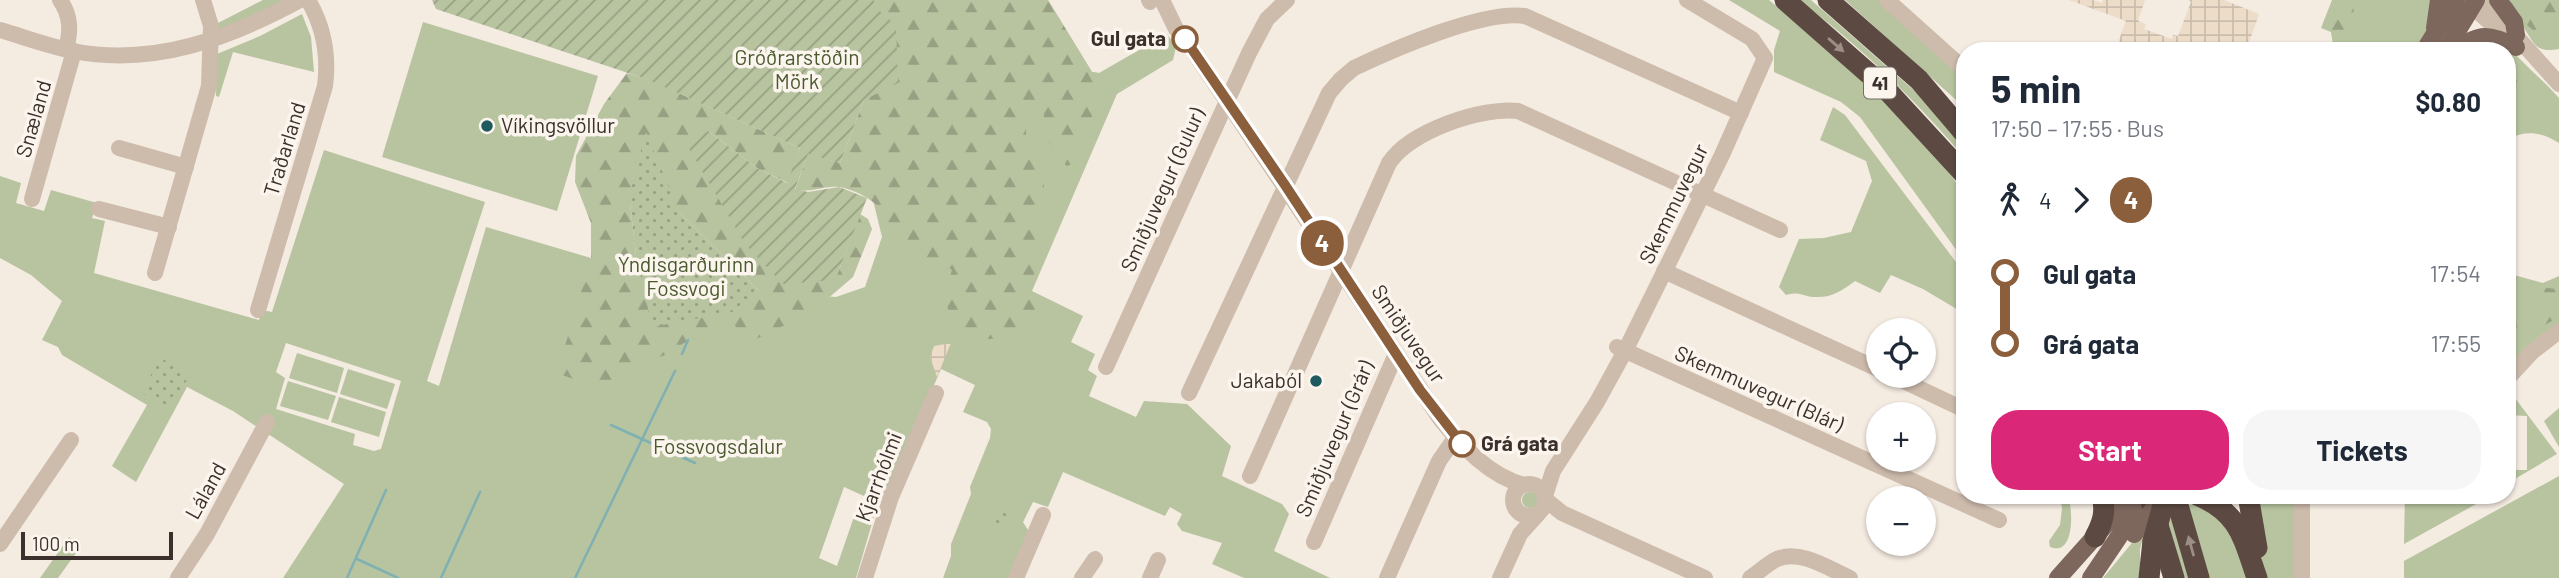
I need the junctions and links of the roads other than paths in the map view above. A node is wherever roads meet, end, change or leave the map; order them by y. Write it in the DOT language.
graph roads {
  1 [pos="60,0"];
  2 [pos="203,0"];
  3 [pos="300,0"];
  4 [pos="308,0"];
  5 [pos="1172,0"];
  6 [pos="1287,0"];
  7 [pos="1687,0"];
  8 [pos="1785,0"];
  9 [pos="1828,0"];
  10 [pos="1887,0"];
  11 [pos="2439,0"];
  12 [pos="2498,0"];
  13 [pos="1154,1"];
  14 [pos="2471,1"];
  15 [pos="0,30"];
  16 [pos="2434,35"];
  17 [pos="1185,39"];
  18 [pos="211,41"];
  19 [pos="2430,42"];
  20 [pos="2450,42"];
  21 [pos="2469,42"];
  22 [pos="2510,42"];
  23 [pos="2516,44"];
  24 [pos="2521,46"];
  25 [pos="70,50"];
  26 [pos="2559,60"];
  27 [pos="1956,62"];
  28 [pos="2553,78"];
  29 [pos="1919,80"];
  30 [pos="1227,101"];
  31 [pos="1956,112"];
  32 [pos="1741,113"];
  33 [pos="1956,123"];
  34 [pos="119,148"];
  35 [pos="1956,166"];
  36 [pos="186,167"];
  37 [pos="1285,185"];
  38 [pos="1703,194"];
  39 [pos="32,199"];
  40 [pos="99,209"];
  41 [pos="169,227"];
  42 [pos="1780,230"];
  43 [pos="1340,271"];
  44 [pos="1664,271"];
  45 [pos="155,273"];
  46 [pos="258,310"];
  47 [pos="2559,331"];
  48 [pos="1621,349"];
  49 [pos="1396,354"];
  50 [pos="1866,364"];
  51 [pos="1106,367"];
  52 [pos="2516,369"];
  53 [pos="1918,388"];
  54 [pos="936,393"];
  55 [pos="1189,393"];
  56 [pos="1956,406"];
  57 [pos="267,422"];
  58 [pos="1455,438"];
  59 [pos="71,440"];
  60 [pos="1565,451"];
  61 [pos="1490,468"];
  62 [pos="1250,476"];
  63 [pos="1526,484"];
  64 [pos="1956,501"];
  65 [pos="1514,502"];
  66 [pos="1964,504"];
  67 [pos="2104,504"];
  68 [pos="2178,504"];
  69 [pos="2214,504"];
  70 [pos="2249,504"];
  71 [pos="2302,504"];
  72 [pos="1542,505"];
  73 [pos="2142,508"];
  74 [pos="1043,515"];
  75 [pos="1999,520"];
  76 [pos="2095,537"];
  77 [pos="1314,542"];
  78 [pos="0,544"];
  79 [pos="1512,549"];
  80 [pos="1095,559"];
  81 [pos="1158,560"];
  82 [pos="178,578"];
  83 [pos="865,578"];
  84 [pos="1016,578"];
  85 [pos="1082,578"];
  86 [pos="1150,578"];
  87 [pos="1387,578"];
  88 [pos="1500,578"];
  89 [pos="1705,578"];
  90 [pos="1750,578"];
  91 [pos="1850,578"];
  92 [pos="2058,578"];
  93 [pos="2093,578"];
  94 [pos="2149,578"];
  95 [pos="2174,578"];
  96 [pos="2199,578"];
  97 [pos="2257,578"];
  98 [pos="2302,578"];
  1 -- 25 [label="street, Snæland"];
  2 -- 18 [label="street"];
  3 -- 18 [label="street"];
  4 -- 46 [label="street, Traðarland"];
  5 -- 17 [label="street, Smiðjuvegur"];
  6 -- 30 [label="street, Smiðjuvegur (Gulur)"];
  7 -- 32 [label="street, Skemmuvegur"];
  8 -- 35 [label="highway, 41, one-way"];
  9 -- 29 [label="highway, 41"];
  10 -- 27 [label="street"];
  11 -- 16 [label="main road"];
  12 -- 24 [label="main road"];
  13 -- 17 [label="street, Smiðjuvegur"];
  14 -- 16 [label="main road"];
  14 -- 20 [label="main road"];
  14 -- 24 [label="street"];
  15 -- 25 [label="street"];
  16 -- 19 [label="main road"];
  17 -- 30 [label="street, Smiðjuvegur"];
  18 -- 25 [label="street"];
  18 -- 36 [label="street"];
  21 -- 22 [label="main road"];
  23 -- 24 [label="main road"];
  24 -- 28 [label="street"];
  25 -- 39 [label="street, Snæland"];
  26 -- 28 [label="street"];
  29 -- 31 [label="highway"];
  29 -- 33 [label="highway, 41"];
  30 -- 37 [label="street, Smiðjuvegur"];
  30 -- 51 [label="street, Smiðjuvegur (Gulur)"];
  32 -- 37 [label="street"];
  32 -- 38 [label="street, Skemmuvegur"];
  34 -- 36 [label="street"];
  36 -- 41 [label="street"];
  37 -- 43 [label="street, Smiðjuvegur"];
  37 -- 55 [label="street"];
  38 -- 42 [label="street"];
  38 -- 43 [label="street"];
  38 -- 44 [label="street, Skemmuvegur"];
  40 -- 41 [label="street"];
  41 -- 45 [label="street"];
  43 -- 49 [label="street, Smiðjuvegur"];
  43 -- 62 [label="street"];
  44 -- 48 [label="street, Skemmuvegur"];
  44 -- 50 [label="street"];
  47 -- 52 [label="street"];
  48 -- 60 [label="street, Skemmuvegur"];
  48 -- 64 [label="street, Skemmuvegur (Blár)"];
  49 -- 58 [label="street, Smiðjuvegur"];
  49 -- 77 [label="street, Smiðjuvegur (Grár)"];
  53 -- 56 [label="street"];
  54 -- 83 [label="street, Kjarrhólmi"];
  57 -- 82 [label="street, Láland"];
  58 -- 61 [label="street, Smiðjuvegur"];
  58 -- 87 [label="street"];
  59 -- 78 [label="street"];
  60 -- 63 [label="street, Skemmuvegur"];
  60 -- 72 [label="street, Skemmuvegur"];
  61 -- 63 [label="street, Smiðjuvegur"];
  61 -- 65 [label="street, Smiðjuvegur"];
  63 -- 65 [label="street"];
  63 -- 72 [label="street"];
  65 -- 72 [label="street"];
  65 -- 79 [label="street, Skemmuvegur"];
  66 -- 75 [label="street, Skemmuvegur (Blár)"];
  67 -- 76 [label="highway"];
  96 -- 68 [label="highway, one-way"];
  69 -- 97 [label="highway"];
  70 -- 97 [label="highway"];
  71 -- 98 [label="street"];
  72 -- 79 [label="street, Skemmuvegur"];
  72 -- 89 [label="street"];
  73 -- 76 [label="main road"];
  73 -- 93 [label="main road"];
  73 -- 94 [label="highway"];
  73 -- 95 [label="highway"];
  74 -- 84 [label="street"];
  76 -- 92 [label="main road"];
  79 -- 88 [label="street, Skemmuvegur"];
  80 -- 85 [label="street"];
  81 -- 86 [label="street"];
  90 -- 91 [label="street"];
}
